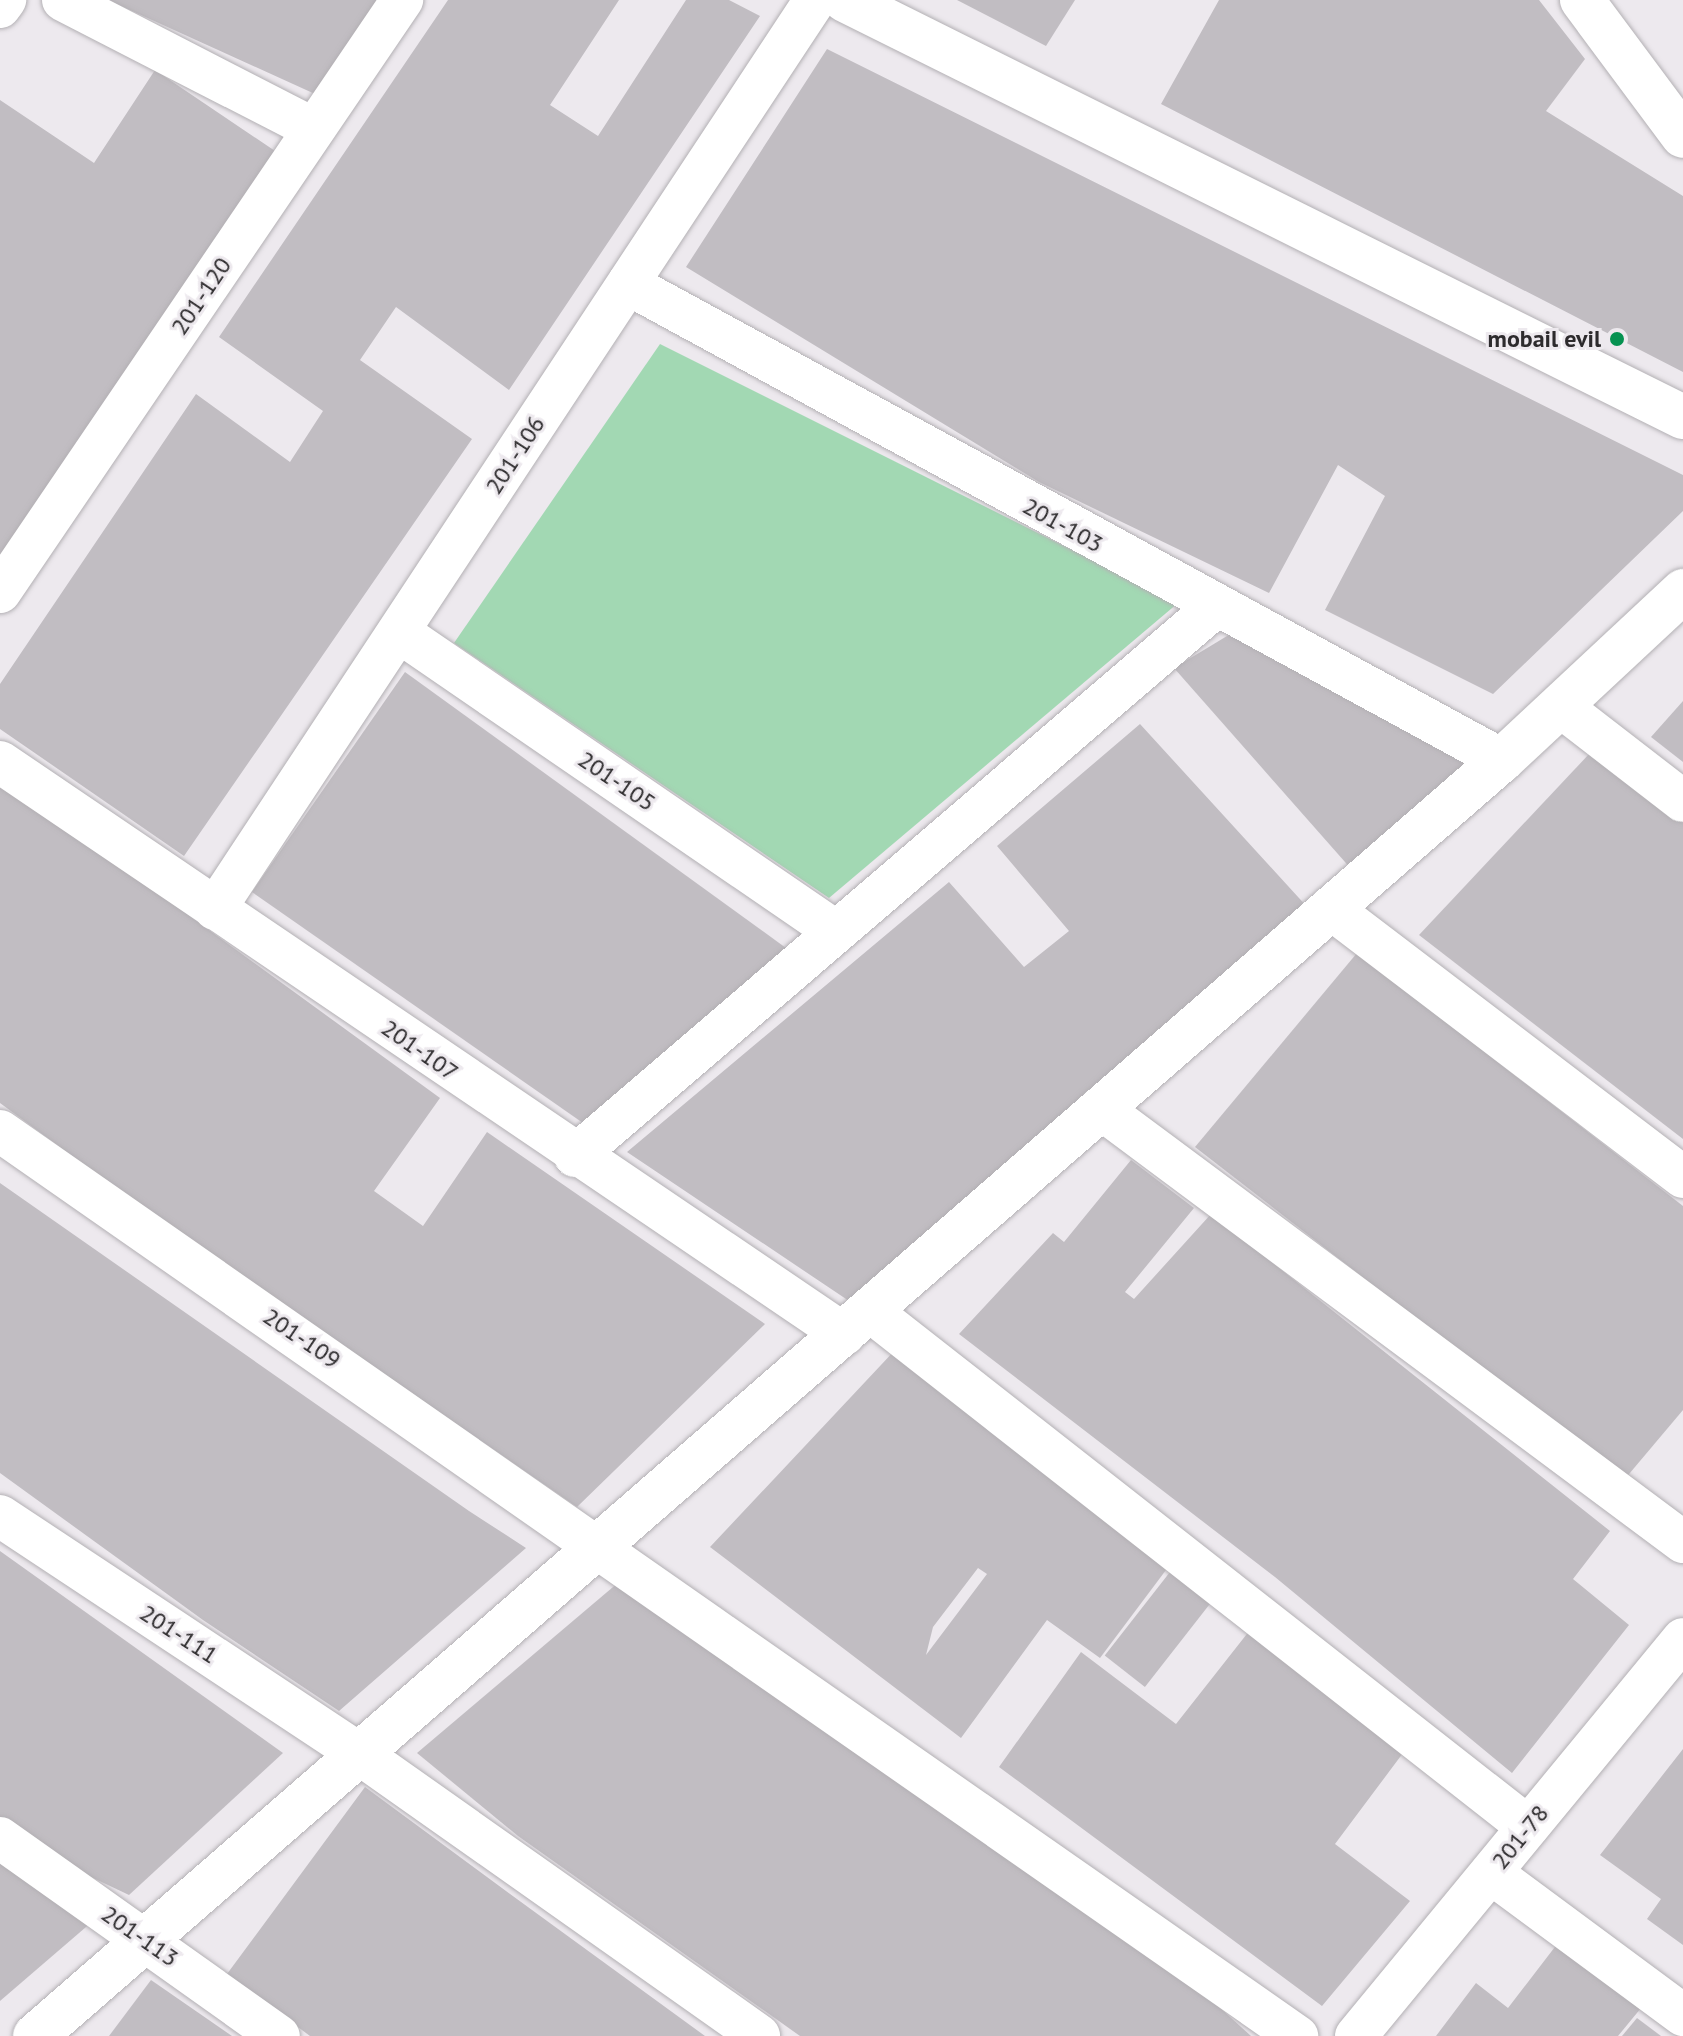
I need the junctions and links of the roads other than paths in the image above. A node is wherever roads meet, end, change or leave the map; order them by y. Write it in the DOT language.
graph roads {
  1 [pos="5,0"];
  2 [pos="63,0"];
  3 [pos="402,0"];
  4 [pos="815,0"];
  5 [pos="845,0"];
  6 [pos="1582,0"];
  7 [pos="0,7"];
  8 [pos="314,129"];
  9 [pos="1683,136"];
  10 [pos="628,284"];
  11 [pos="1683,417"];
  12 [pos="1683,591"];
  13 [pos="0,592"];
  14 [pos="1214,608"];
  15 [pos="399,632"];
  16 [pos="1560,706"];
  17 [pos="1502,760"];
  18 [pos="0,762"];
  19 [pos="1683,801"];
  20 [pos="1330,908"];
  21 [pos="215,909"];
  22 [pos="835,931"];
  23 [pos="1100,1108"];
  24 [pos="0,1131"];
  25 [pos="575,1156"];
  26 [pos="1683,1177"];
  27 [pos="857,1322"];
  28 [pos="0,1516"];
  29 [pos="1683,1542"];
  30 [pos="603,1546"];
  31 [pos="1683,1639"];
  32 [pos="357,1752"];
  33 [pos="1528,1827"];
  34 [pos="0,1838"];
  35 [pos="1491,1873"];
  36 [pos="144,1937"];
  37 [pos="1683,2015"];
  38 [pos="35,2036"];
  39 [pos="279,2036"];
  40 [pos="759,2036"];
  41 [pos="1297,2036"];
  42 [pos="1356,2036"];
  1 -- 7 [label="street"];
  2 -- 8 [label="street"];
  3 -- 8 [label="street, 201-120"];
  4 -- 10 [label="street, 201-106"];
  5 -- 11 [label="street"];
  6 -- 9 [label="street"];
  8 -- 13 [label="street, 201-120"];
  10 -- 14 [label="street, 201-103"];
  10 -- 15 [label="street, 201-106"];
  12 -- 16 [label="street"];
  14 -- 17 [label="street, 201-103"];
  14 -- 22 [label="street"];
  15 -- 21 [label="street, 201-106"];
  15 -- 22 [label="street, 201-105"];
  16 -- 17 [label="street"];
  16 -- 19 [label="street"];
  17 -- 20 [label="street"];
  18 -- 21 [label="street, 201-107"];
  20 -- 23 [label="street"];
  20 -- 26 [label="street"];
  21 -- 25 [label="street, 201-107"];
  22 -- 25 [label="street"];
  23 -- 27 [label="street"];
  23 -- 29 [label="street"];
  24 -- 30 [label="street, 201-109"];
  25 -- 27 [label="street, 201-107"];
  27 -- 30 [label="street"];
  27 -- 33 [label="street, 201-107"];
  28 -- 32 [label="street, 201-111"];
  30 -- 32 [label="street"];
  30 -- 41 [label="street, 201-109"];
  31 -- 33 [label="street, 201-78"];
  32 -- 36 [label="street"];
  32 -- 40 [label="street, 201-111"];
  33 -- 35 [label="street, 201-78"];
  34 -- 36 [label="street, 201-113"];
  35 -- 37 [label="street"];
  35 -- 42 [label="street, 201-78"];
  36 -- 38 [label="street"];
  36 -- 39 [label="street, 201-113"];
}
